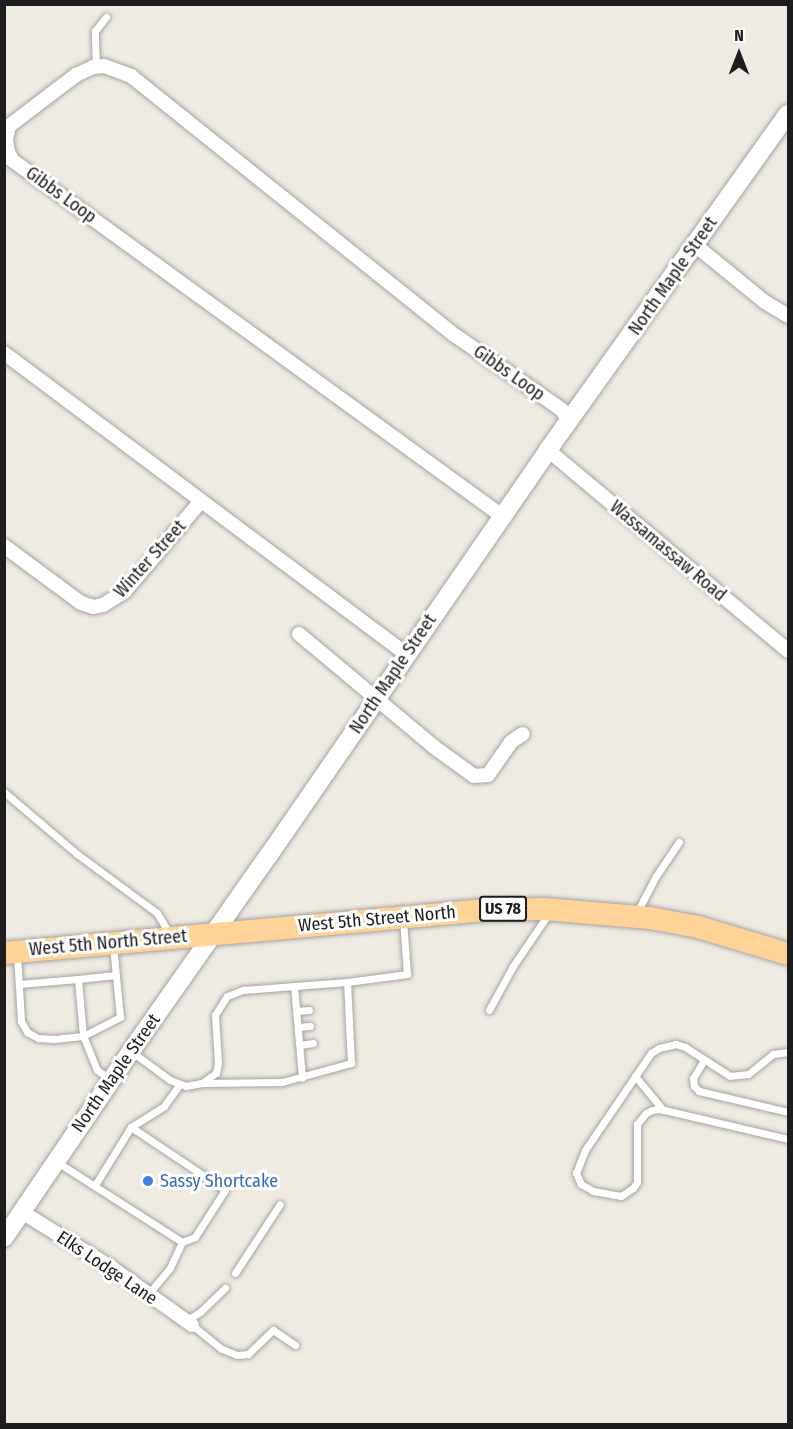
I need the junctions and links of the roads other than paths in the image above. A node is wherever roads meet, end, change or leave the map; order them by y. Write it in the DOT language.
graph roads {
  1 [pos="106,17"];
  2 [pos="96,67"];
  3 [pos="789,114"];
  4 [pos="695,245"];
  5 [pos="789,316"];
  6 [pos="4,353"];
  7 [pos="569,422"];
  8 [pos="548,450"];
  9 [pos="201,501"];
  10 [pos="502,516"];
  11 [pos="4,546"];
  12 [pos="299,634"];
  13 [pos="789,651"];
  14 [pos="406,654"];
  15 [pos="376,699"];
  16 [pos="523,734"];
  17 [pos="4,792"];
  18 [pos="679,842"];
  19 [pos="552,909"];
  20 [pos="635,916"];
  21 [pos="403,917"];
  22 [pos="213,933"];
  23 [pos="172,937"];
  24 [pos="113,943"];
  25 [pos="10,953"];
  26 [pos="789,954"];
  27 [pos="116,975"];
  28 [pos="78,979"];
  29 [pos="347,982"];
  30 [pos="19,984"];
  31 [pos="294,986"];
  32 [pos="348,1006"];
  33 [pos="338,1007"];
  34 [pos="309,1010"];
  35 [pos="489,1010"];
  36 [pos="297,1011"];
  37 [pos="349,1023"];
  38 [pos="338,1024"];
  39 [pos="310,1026"];
  40 [pos="298,1027"];
  41 [pos="83,1036"];
  42 [pos="313,1043"];
  43 [pos="300,1045"];
  44 [pos="131,1051"];
  45 [pos="789,1052"];
  46 [pos="704,1060"];
  47 [pos="635,1076"];
  48 [pos="302,1077"];
  49 [pos="111,1080"];
  50 [pos="202,1083"];
  51 [pos="180,1084"];
  52 [pos="663,1110"];
  53 [pos="789,1112"];
  54 [pos="131,1127"];
  55 [pos="789,1139"];
  56 [pos="55,1161"];
  57 [pos="95,1185"];
  58 [pos="280,1204"];
  59 [pos="22,1212"];
  60 [pos="4,1238"];
  61 [pos="182,1242"];
  62 [pos="235,1273"];
  63 [pos="225,1288"];
  64 [pos="148,1294"];
  65 [pos="189,1323"];
  66 [pos="295,1345"];
  1 -- 2 [label="lane"];
  2 -- 7 [label="street, Gibbs Loop"];
  2 -- 10 [label="street, Gibbs Loop"];
  3 -- 4 [label="street, North Maple Street"];
  4 -- 5 [label="street"];
  4 -- 7 [label="street, North Maple Street"];
  6 -- 9 [label="street"];
  7 -- 8 [label="street, North Maple Street"];
  8 -- 10 [label="street, North Maple Street"];
  8 -- 13 [label="street, Wassamassaw Road"];
  9 -- 11 [label="street, Winter Street"];
  9 -- 14 [label="street"];
  10 -- 14 [label="street, North Maple Street"];
  12 -- 15 [label="street"];
  14 -- 15 [label="street, North Maple Street"];
  15 -- 16 [label="street"];
  15 -- 22 [label="street, North Maple Street"];
  17 -- 23 [label="lane"];
  18 -- 20 [label="lane"];
  19 -- 20 [label="main road, West 5th Street North / US 78"];
  19 -- 21 [label="main road, West 5th Street North / US 78"];
  19 -- 35 [label="lane"];
  20 -- 26 [label="main road, West 5th Street North / US 78"];
  21 -- 22 [label="main road, West 5th Street North / US 78"];
  21 -- 29 [label="lane"];
  22 -- 23 [label="main road, West 5th North Street / US 78"];
  22 -- 44 [label="street, North Maple Street"];
  23 -- 24 [label="main road, West 5th North Street / US 78"];
  24 -- 25 [label="main road, West 5th North Street / US 78"];
  24 -- 27 [label="lane"];
  25 -- 30 [label="lane"];
  27 -- 28 [label="lane"];
  27 -- 41 [label="lane"];
  28 -- 30 [label="lane"];
  28 -- 41 [label="lane"];
  29 -- 31 [label="lane"];
  29 -- 32 [label="lane"];
  30 -- 41 [label="lane"];
  31 -- 36 [label="lane"];
  31 -- 50 [label="lane"];
  32 -- 33 [label="lane"];
  32 -- 37 [label="lane"];
  34 -- 36 [label="lane"];
  36 -- 40 [label="lane"];
  37 -- 38 [label="lane"];
  37 -- 48 [label="lane"];
  39 -- 40 [label="lane"];
  40 -- 43 [label="lane"];
  41 -- 49 [label="lane"];
  42 -- 43 [label="lane"];
  43 -- 48 [label="lane"];
  44 -- 49 [label="street, North Maple Street"];
  44 -- 51 [label="lane"];
  45 -- 46 [label="lane"];
  46 -- 47 [label="lane"];
  46 -- 53 [label="lane"];
  47 -- 52 [label="lane"];
  47 -- 52 [label="lane"];
  48 -- 50 [label="lane"];
  49 -- 56 [label="street, North Maple Street"];
  50 -- 51 [label="lane"];
  51 -- 54 [label="lane"];
  52 -- 55 [label="lane"];
  54 -- 57 [label="lane"];
  54 -- 61 [label="lane"];
  56 -- 57 [label="lane"];
  56 -- 59 [label="street, North Maple Street"];
  57 -- 61 [label="lane"];
  58 -- 62 [label="lane"];
  59 -- 60 [label="street, North Maple Street"];
  59 -- 64 [label="street, Elks Lodge Lane"];
  61 -- 64 [label="lane"];
  63 -- 65 [label="lane"];
  64 -- 65 [label="street, Elks Lodge Lane"];
  65 -- 66 [label="lane"];
}
